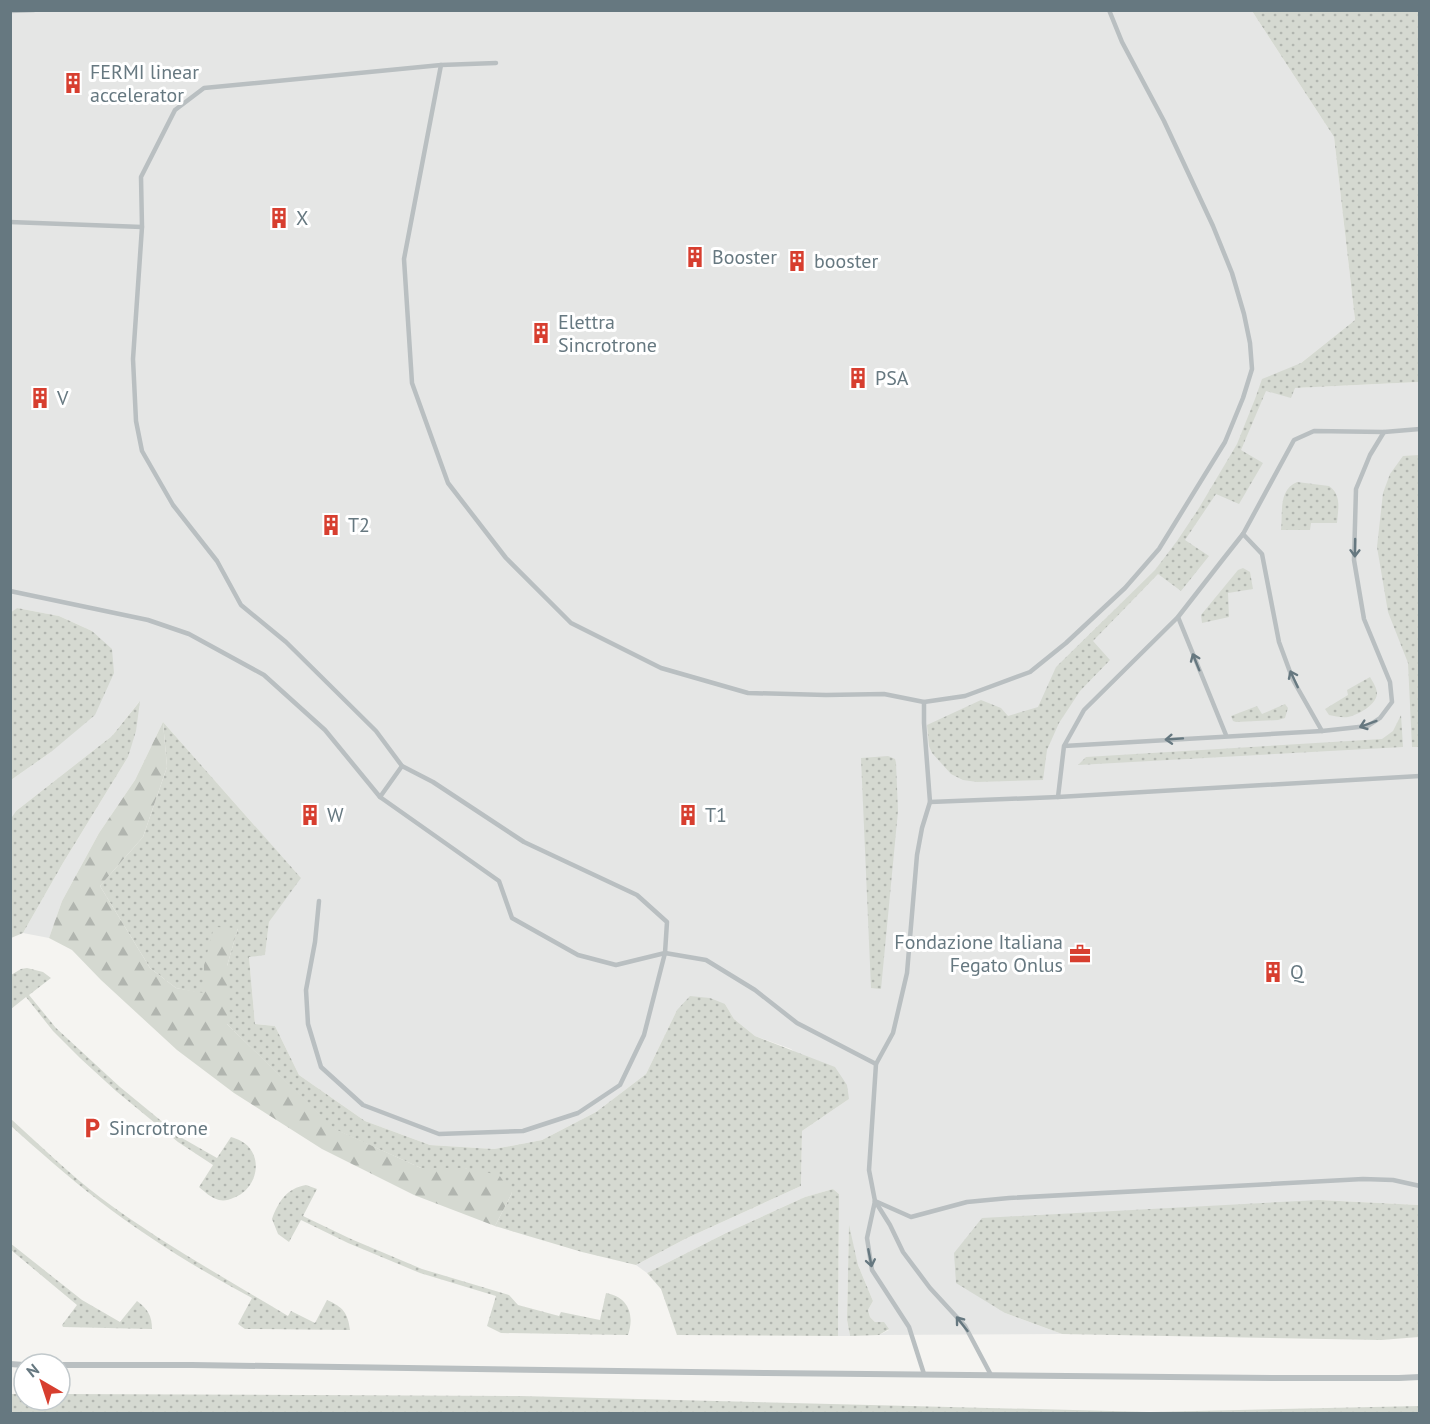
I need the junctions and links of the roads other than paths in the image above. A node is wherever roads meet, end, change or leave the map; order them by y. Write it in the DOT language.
graph roads {
  1 [pos="34,10"];
  2 [pos="1109,10"];
  3 [pos="10,11"];
  4 [pos="496,63"];
  5 [pos="441,65"];
  6 [pos="10,222"];
  7 [pos="142,227"];
  8 [pos="1419,429"];
  9 [pos="1384,432"];
  10 [pos="1243,534"];
  11 [pos="10,591"];
  12 [pos="1178,617"];
  13 [pos="924,702"];
  14 [pos="1322,731"];
  15 [pos="1226,735"];
  16 [pos="1064,746"];
  17 [pos="402,766"];
  18 [pos="1419,776"];
  19 [pos="1058,796"];
  20 [pos="380,797"];
  21 [pos="930,801"];
  22 [pos="319,901"];
  23 [pos="665,953"];
  24 [pos="876,1064"];
  25 [pos="1419,1186"];
  26 [pos="875,1201"];
  27 [pos="72,1365"];
  28 [pos="924,1374"];
  29 [pos="991,1375"];
  30 [pos="1419,1377"];
  1 -- 3 [label="lane"];
  2 -- 13 [label="lane"];
  4 -- 5 [label="lane"];
  5 -- 7 [label="lane"];
  5 -- 13 [label="lane"];
  6 -- 7 [label="lane"];
  7 -- 17 [label="lane"];
  8 -- 9 [label="lane"];
  9 -- 10 [label="lane"];
  9 -- 14 [label="lane, one-way"];
  10 -- 12 [label="lane"];
  14 -- 10 [label="lane, one-way"];
  11 -- 20 [label="lane"];
  15 -- 12 [label="lane, one-way"];
  12 -- 16 [label="lane"];
  13 -- 21 [label="lane"];
  14 -- 15 [label="lane"];
  15 -- 16 [label="lane, one-way"];
  16 -- 19 [label="lane"];
  17 -- 20 [label="lane"];
  17 -- 23 [label="lane"];
  18 -- 19 [label="lane"];
  19 -- 21 [label="lane"];
  20 -- 23 [label="lane"];
  21 -- 24 [label="lane"];
  22 -- 23 [label="lane"];
  23 -- 24 [label="lane"];
  24 -- 26 [label="lane"];
  25 -- 26 [label="lane"];
  26 -- 28 [label="lane, one-way"];
  29 -- 26 [label="lane, one-way"];
  27 -- 28 [label="street"];
  28 -- 29 [label="street"];
  29 -- 30 [label="street"];
}
